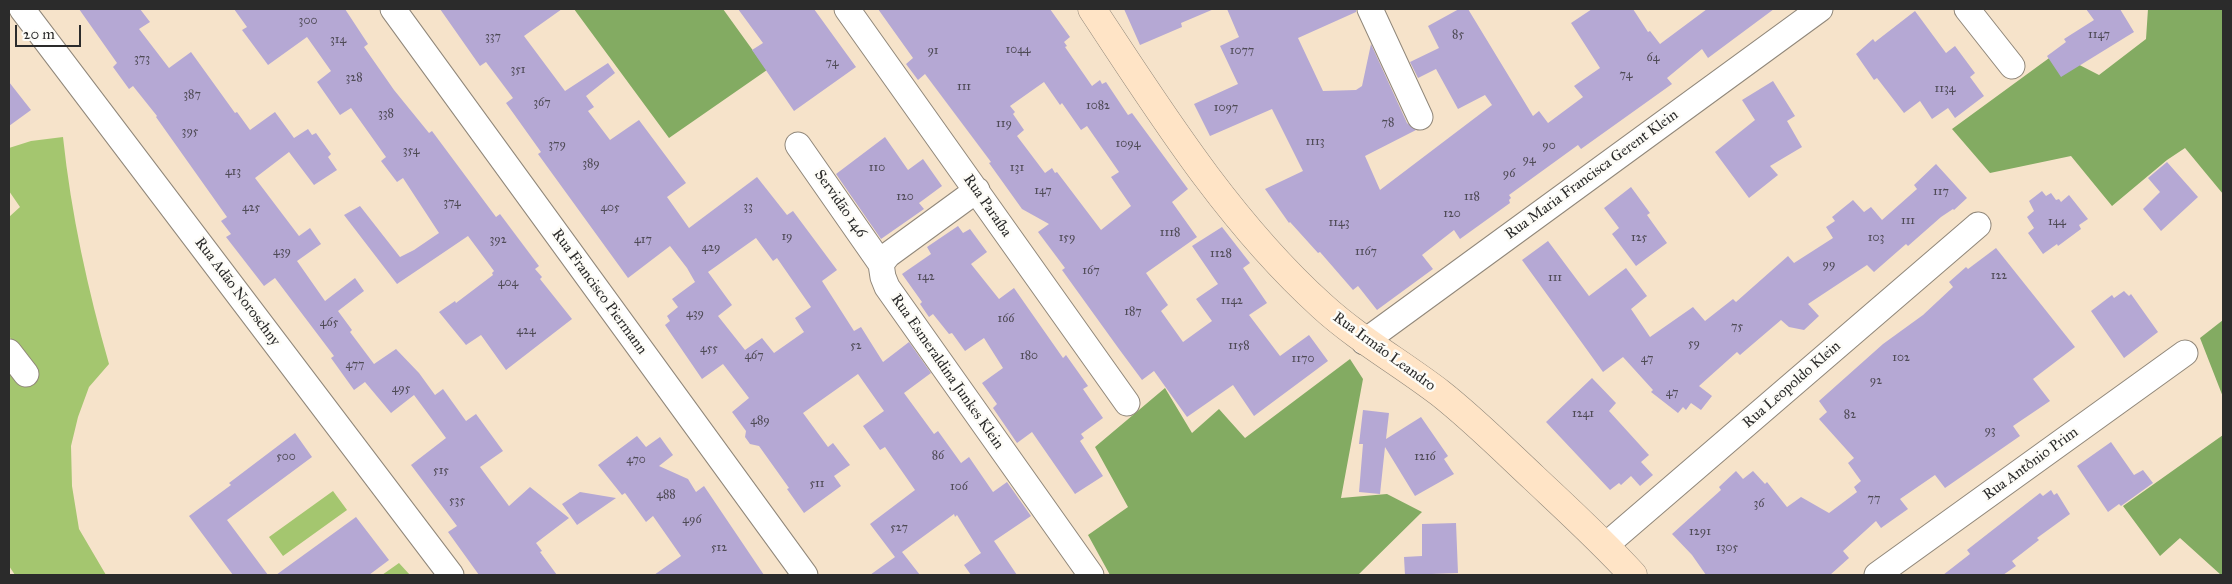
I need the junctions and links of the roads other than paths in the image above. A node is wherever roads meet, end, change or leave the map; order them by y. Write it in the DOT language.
graph roads {
  1 [pos="22,9"];
  2 [pos="393,9"];
  3 [pos="847,9"];
  4 [pos="1092,9"];
  5 [pos="1370,9"];
  6 [pos="1820,9"];
  7 [pos="1967,9"];
  8 [pos="2012,66"];
  9 [pos="1420,117"];
  10 [pos="798,145"];
  11 [pos="976,190"];
  12 [pos="1978,225"];
  13 [pos="881,264"];
  14 [pos="1364,342"];
  15 [pos="9,352"];
  16 [pos="2185,353"];
  17 [pos="26,374"];
  18 [pos="1127,403"];
  19 [pos="1606,545"];
  20 [pos="451,575"];
  21 [pos="805,575"];
  22 [pos="1091,575"];
  23 [pos="1633,575"];
  24 [pos="1878,575"];
  1 -- 20 [label="street, Rua Adão Noroschny"];
  2 -- 21 [label="street, Rua Francisco Piermann"];
  3 -- 11 [label="street, Rua Paraíba"];
  4 -- 14 [label="street, Rua Irmão Leandro"];
  5 -- 9 [label="street"];
  6 -- 14 [label="street, Rua Maria Francisca Gerent Klein"];
  7 -- 8 [label="street"];
  10 -- 13 [label="street, Servidão 146"];
  11 -- 13 [label="street"];
  11 -- 18 [label="street, Rua Paraíba"];
  12 -- 19 [label="street, Rua Leopoldo Klein"];
  13 -- 22 [label="street, Rua Esmeraldina Junkes Klein"];
  14 -- 19 [label="street, Rua Irmão Leandro"];
  15 -- 17 [label="street"];
  16 -- 24 [label="street, Rua Antônio Prim"];
  19 -- 23 [label="street, Rua Irmão Leandro"];
}
